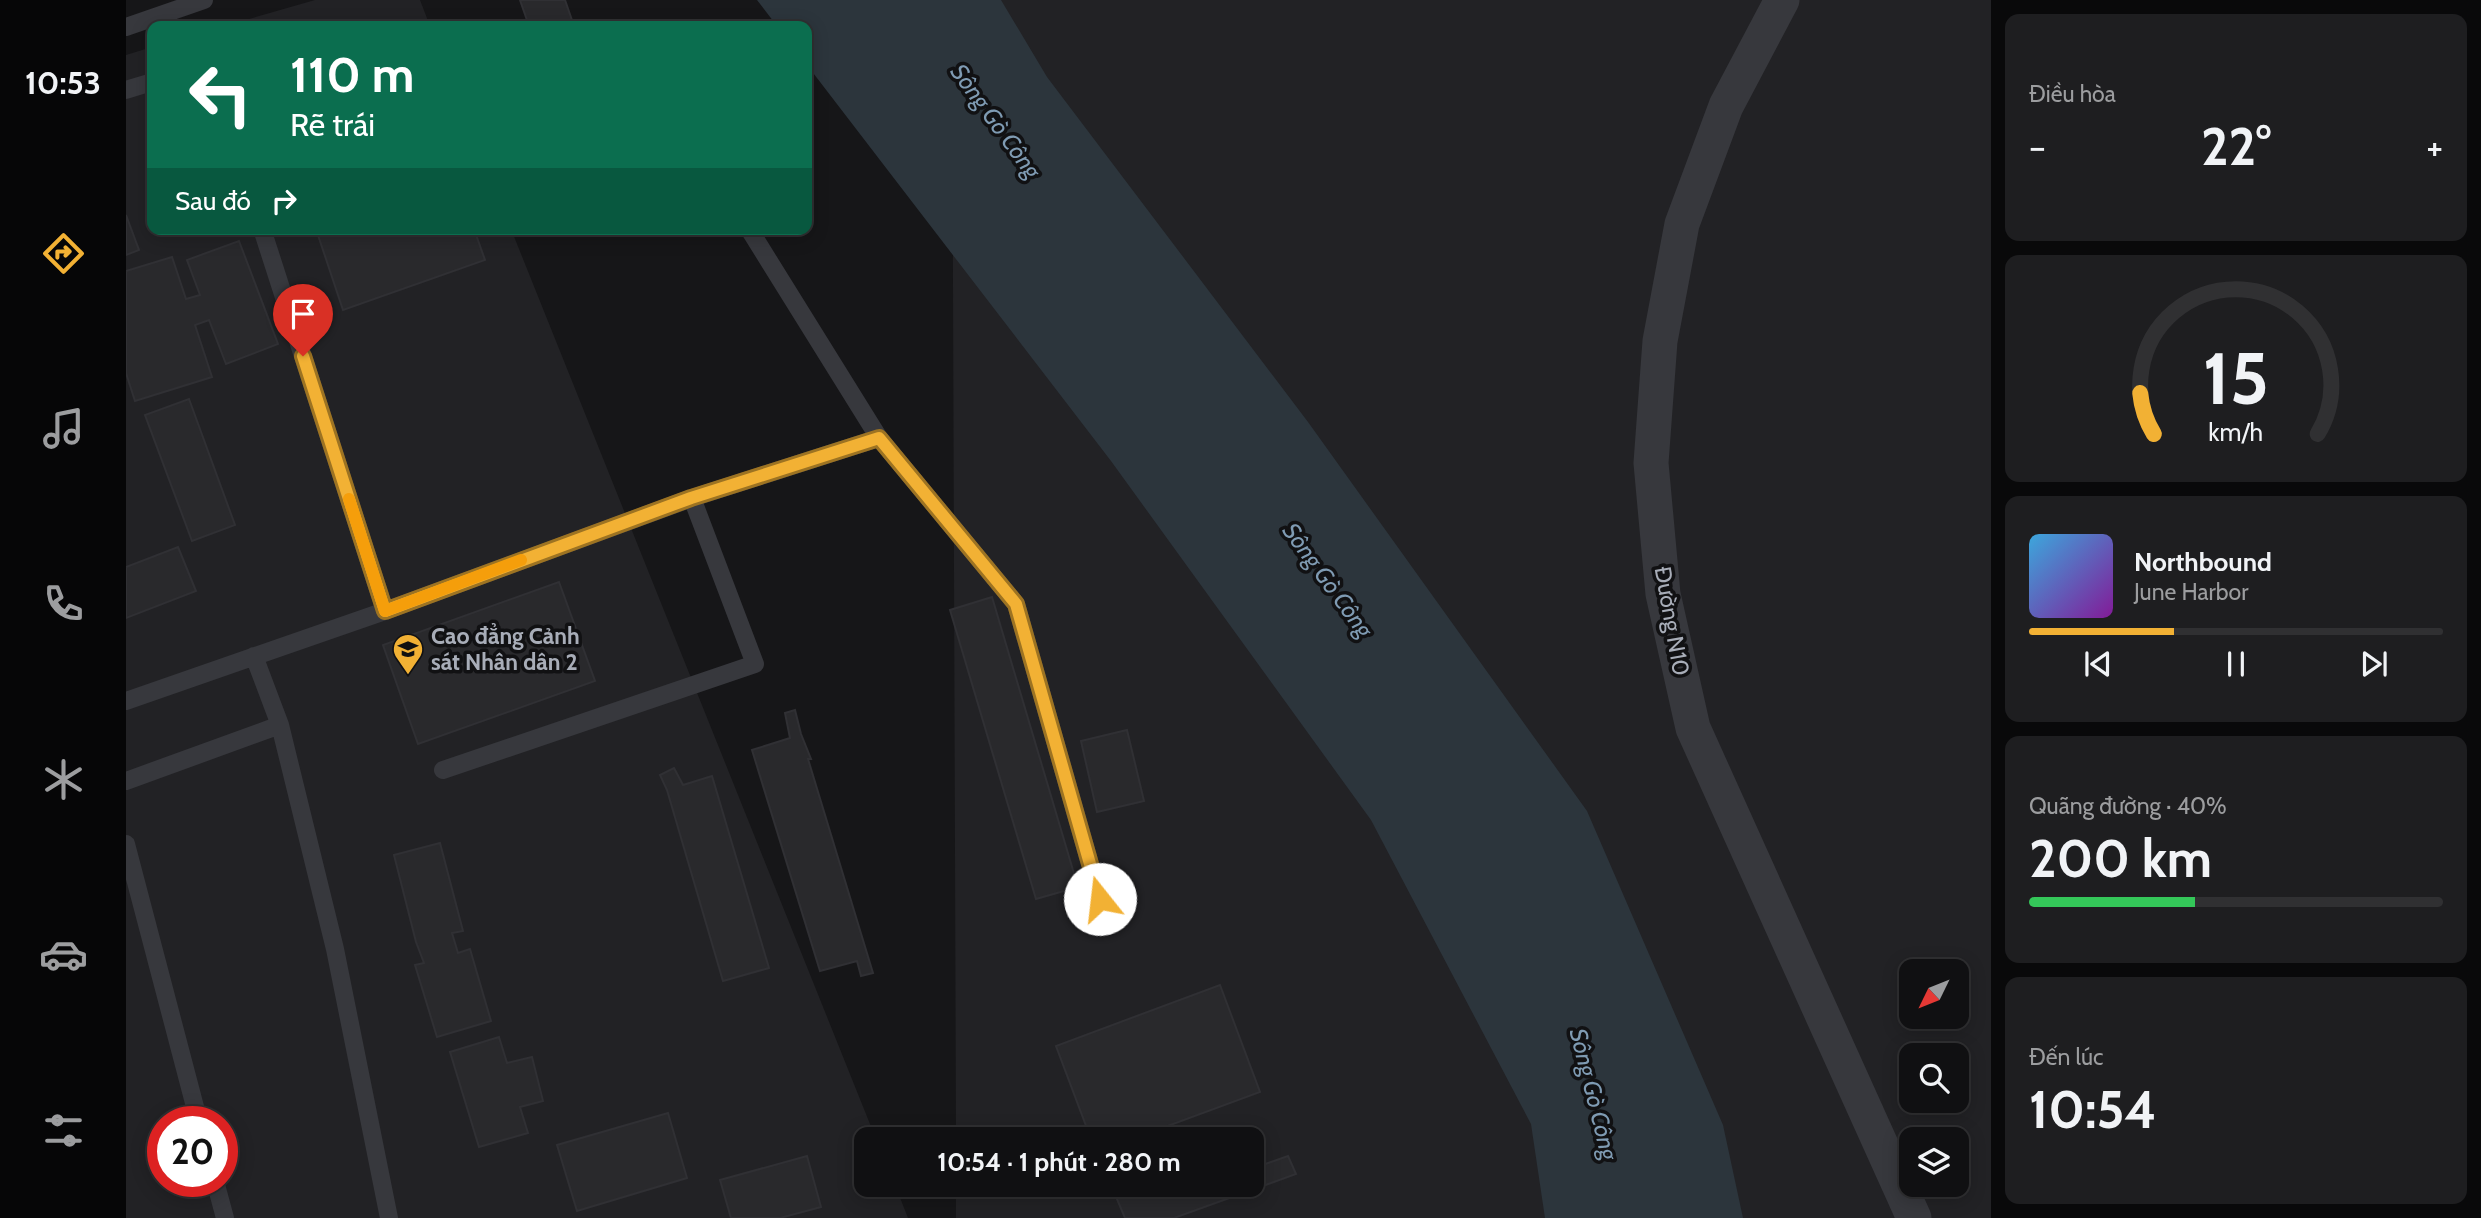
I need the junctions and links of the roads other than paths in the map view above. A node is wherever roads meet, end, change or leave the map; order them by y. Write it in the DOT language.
graph roads {
  1 [pos="1782,0"];
  2 [pos="196,1"];
  3 [pos="126,27"];
  4 [pos="147,84"];
  5 [pos="126,90"];
  6 [pos="264,235"];
  7 [pos="754,235"];
  8 [pos="879,438"];
  9 [pos="691,498"];
  10 [pos="385,611"];
  11 [pos="254,656"];
  12 [pos="126,701"];
  13 [pos="280,725"];
  14 [pos="443,770"];
  15 [pos="126,781"];
  16 [pos="126,844"];
  17 [pos="1100,899"];
  18 [pos="195,1106"];
  19 [pos="219,1197"];
  20 [pos="225,1218"];
  21 [pos="389,1218"];
  22 [pos="1914,1218"];
  1 -- 22 [label="street, Đường N10"];
  2 -- 3 [label="lane"];
  4 -- 5 [label="lane"];
  6 -- 10 [label="lane"];
  7 -- 8 [label="lane"];
  8 -- 9 [label="lane"];
  8 -- 17 [label="lane"];
  9 -- 10 [label="lane"];
  9 -- 14 [label="lane"];
  10 -- 11 [label="lane"];
  11 -- 12 [label="lane"];
  11 -- 13 [label="lane"];
  13 -- 15 [label="lane"];
  13 -- 21 [label="lane"];
  16 -- 18 [label="lane"];
  19 -- 20 [label="lane"];
}
